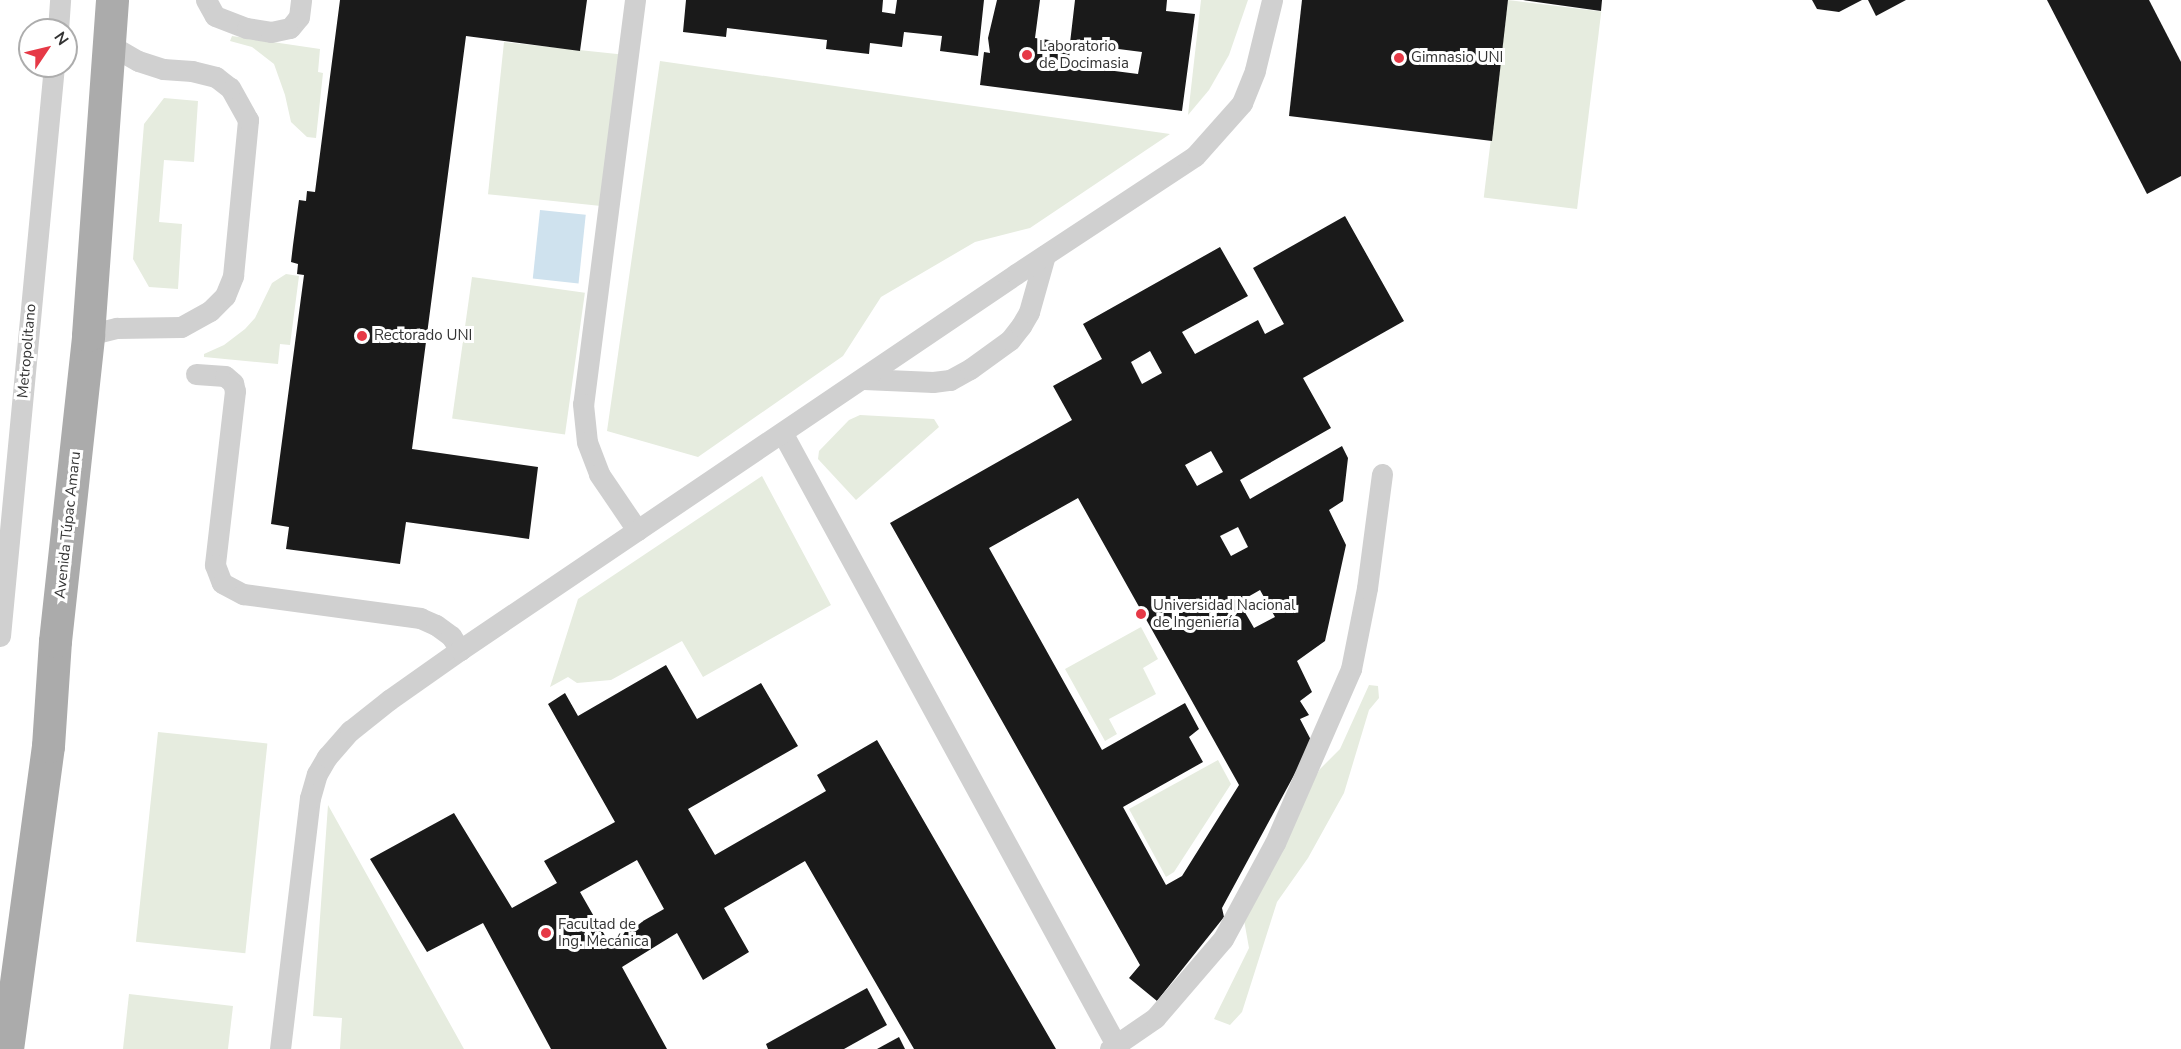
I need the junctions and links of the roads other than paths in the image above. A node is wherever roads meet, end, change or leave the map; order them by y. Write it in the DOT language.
graph roads {
  1 [pos="60,0"];
  2 [pos="112,0"];
  3 [pos="206,0"];
  4 [pos="301,0"];
  5 [pos="635,0"];
  6 [pos="1272,0"];
  7 [pos="59,18"];
  8 [pos="110,44"];
  9 [pos="53,78"];
  10 [pos="1045,255"];
  11 [pos="88,335"];
  12 [pos="196,374"];
  13 [pos="864,379"];
  14 [pos="783,434"];
  15 [pos="1382,474"];
  16 [pos="638,530"];
  17 [pos="0,636"];
  18 [pos="460,650"];
  19 [pos="1112,1046"];
  20 [pos="7,1049"];
  21 [pos="280,1049"];
  1 -- 7 [label="lane"];
  2 -- 8 [label="main road, Avenida Túpac Amaru"];
  3 -- 4 [label="lane"];
  5 -- 16 [label="lane"];
  6 -- 10 [label="lane"];
  8 -- 11 [label="main road, Avenida Túpac Amaru"];
  8 -- 11 [label="lane"];
  9 -- 17 [label="lane, Metropolitano"];
  10 -- 13 [label="lane"];
  10 -- 13 [label="lane"];
  11 -- 20 [label="main road, Avenida Túpac Amaru"];
  12 -- 18 [label="lane"];
  13 -- 14 [label="lane"];
  14 -- 16 [label="lane"];
  14 -- 19 [label="lane"];
  15 -- 19 [label="lane"];
  16 -- 18 [label="lane"];
  18 -- 21 [label="lane"];
}
